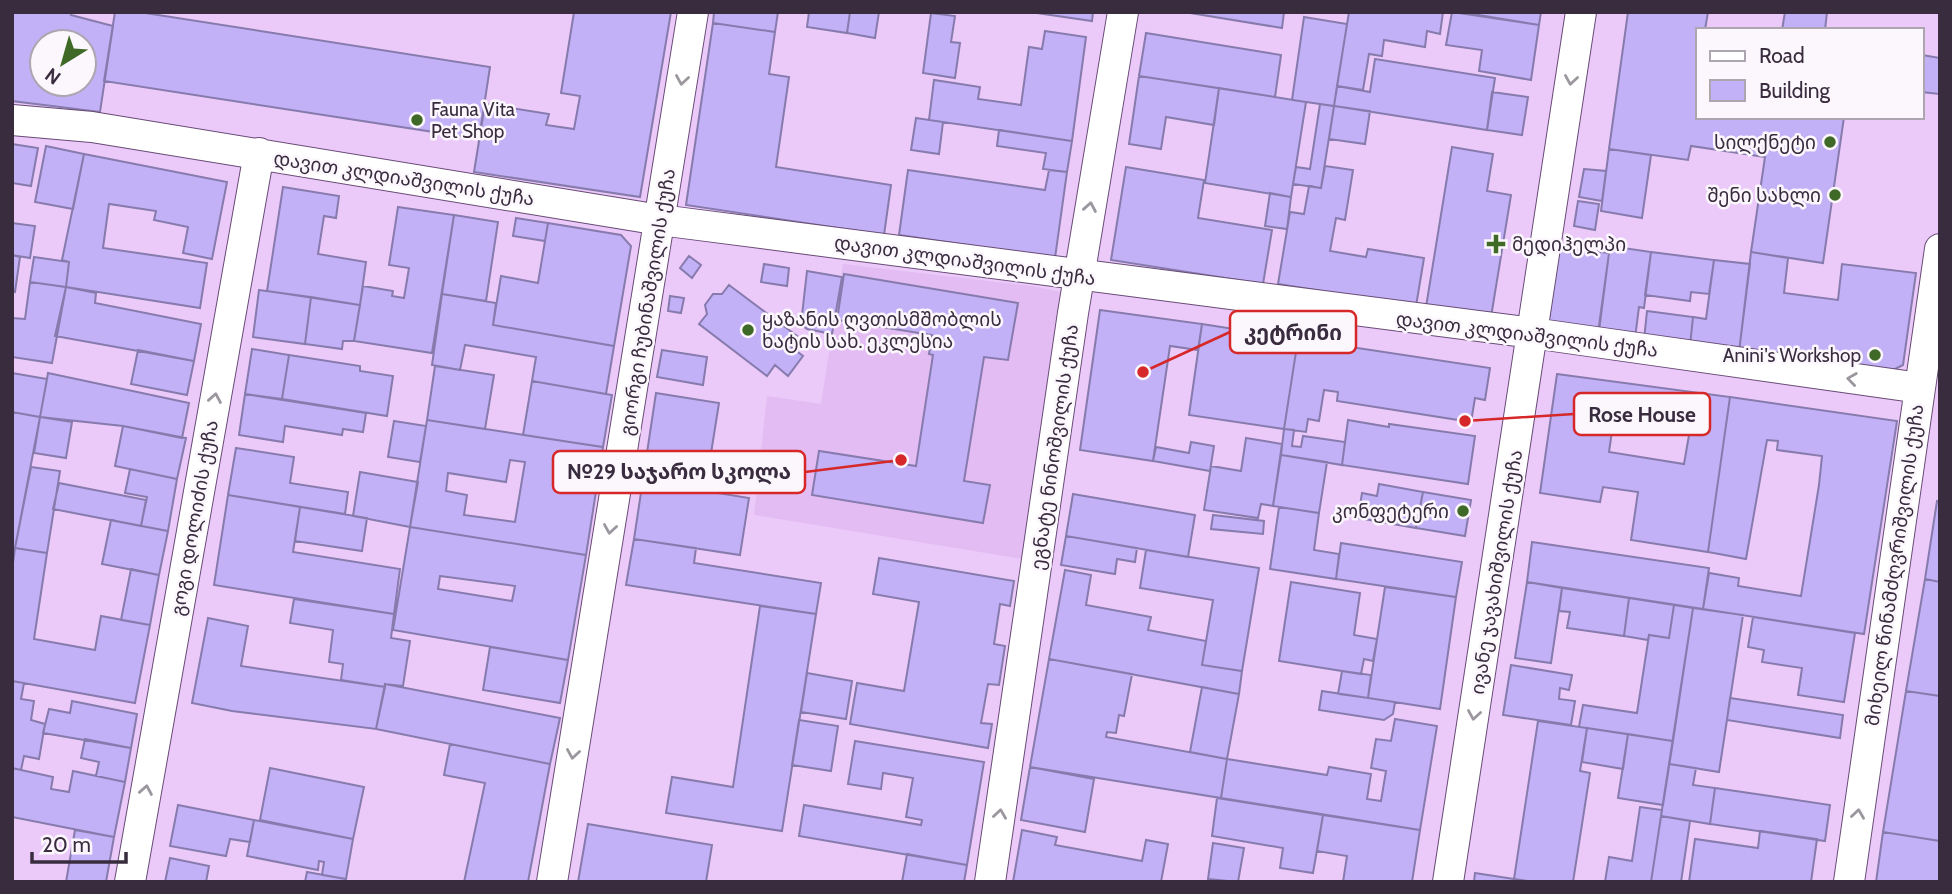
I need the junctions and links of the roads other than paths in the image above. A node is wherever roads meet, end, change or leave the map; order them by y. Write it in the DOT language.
graph roads {
  1 [pos="693,12"];
  2 [pos="1123,12"];
  3 [pos="1581,12"];
  4 [pos="12,120"];
  5 [pos="259,153"];
  6 [pos="660,220"];
  7 [pos="1940,249"];
  8 [pos="1079,274"];
  9 [pos="1532,333"];
  10 [pos="1920,388"];
  11 [pos="130,882"];
  12 [pos="552,882"];
  13 [pos="990,882"];
  14 [pos="1448,882"];
  15 [pos="1849,882"];
  1 -- 6 [label="street, გიორგი ჩუბინაშვილის ქუჩა, one-way"];
  8 -- 2 [label="street, ეგნატე ნინოშვილის ქუჩა, one-way"];
  3 -- 9 [label="street, ივანე ჯავახიშვილის ქუჩა, one-way"];
  4 -- 5 [label="street, დავით კლდიაშვილის ქუჩა"];
  5 -- 6 [label="street, დავით კლდიაშვილის ქუჩა"];
  11 -- 5 [label="street, გოგი დოლიძის ქუჩა, one-way"];
  6 -- 8 [label="street, დავით კლდიაშვილის ქუჩა"];
  6 -- 12 [label="street, გიორგი ჩუბინაშვილის ქუჩა, one-way"];
  7 -- 10 [label="street, მიხეილ წინამძღვრიშვილის ქუჩა"];
  8 -- 9 [label="street, დავით კლდიაშვილის ქუჩა"];
  13 -- 8 [label="street, ეგნატე ნინოშვილის ქუჩა, one-way"];
  10 -- 9 [label="street, დავით კლდიაშვილის ქუჩა, one-way"];
  9 -- 14 [label="street, ივანე ჯავახიშვილის ქუჩა, one-way"];
  15 -- 10 [label="street, მიხეილ წინამძღვრიშვილის ქუჩა, one-way"];
}
